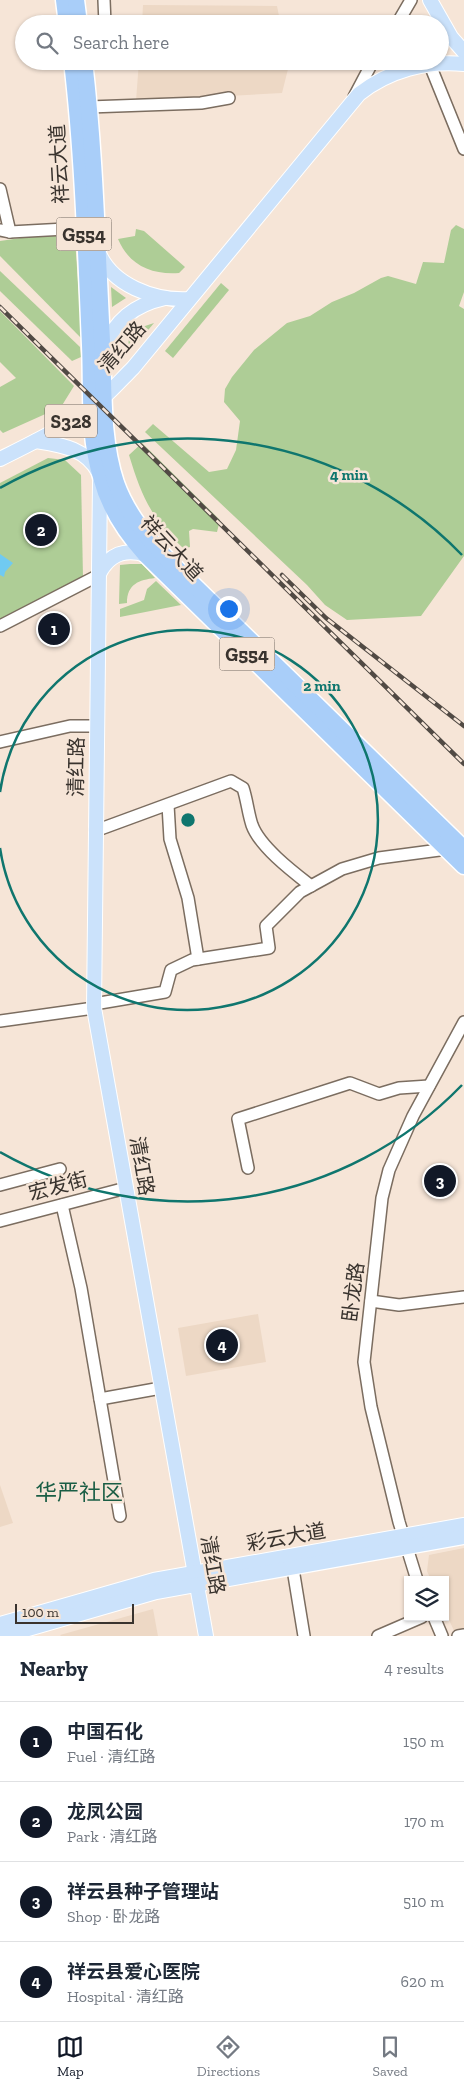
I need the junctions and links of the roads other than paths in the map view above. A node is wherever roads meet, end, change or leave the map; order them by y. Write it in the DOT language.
graph roads {
  1 [pos="64,0"];
  2 [pos="76,0"];
  3 [pos="104,0"];
  4 [pos="411,0"];
  5 [pos="430,0"];
  6 [pos="66,15"];
  7 [pos="78,15"];
  8 [pos="105,15"];
  9 [pos="402,15"];
  10 [pos="439,15"];
  11 [pos="449,33"];
  12 [pos="464,52"];
  13 [pos="449,64"];
  14 [pos="464,64"];
  15 [pos="73,70"];
  16 [pos="85,70"];
  17 [pos="368,70"];
  18 [pos="407,70"];
  19 [pos="432,70"];
  20 [pos="229,98"];
  21 [pos="353,100"];
  22 [pos="89,107"];
  23 [pos="464,149"];
  24 [pos="0,190"];
  25 [pos="84,228"];
  26 [pos="5,231"];
  27 [pos="97,246"];
  28 [pos="165,298"];
  29 [pos="188,299"];
  30 [pos="102,350"];
  31 [pos="97,403"];
  32 [pos="36,441"];
  33 [pos="0,459"];
  34 [pos="100,476"];
  35 [pos="146,555"];
  36 [pos="99,575"];
  37 [pos="0,626"];
  38 [pos="97,726"];
  39 [pos="0,742"];
  40 [pos="168,805"];
  41 [pos="95,831"];
  42 [pos="447,849"];
  43 [pos="464,849"];
  44 [pos="464,866"];
  45 [pos="311,886"];
  46 [pos="198,959"];
  47 [pos="94,1006"];
  48 [pos="0,1021"];
  49 [pos="464,1022"];
  50 [pos="429,1086"];
  51 [pos="248,1168"];
  52 [pos="60,1170"];
  53 [pos="0,1185"];
  54 [pos="126,1188"];
  55 [pos="62,1205"];
  56 [pos="0,1221"];
  57 [pos="464,1297"];
  58 [pos="370,1302"];
  59 [pos="161,1388"];
  60 [pos="100,1399"];
  61 [pos="120,1516"];
  62 [pos="464,1525"];
  63 [pos="464,1537"];
  64 [pos="404,1542"];
  65 [pos="293,1569"];
  66 [pos="416,1576"];
  67 [pos="195,1578"];
  68 [pos="413,1621"];
  69 [pos="436,1621"];
  70 [pos="0,1624"];
  71 [pos="464,1635"];
  72 [pos="4,1636"];
  73 [pos="206,1636"];
  74 [pos="304,1636"];
  75 [pos="378,1636"];
  76 [pos="442,1636"];
  77 [pos="458,1636"];
  1 -- 6 [label="highway"];
  2 -- 7 [label="highway"];
  3 -- 8 [label="street"];
  4 -- 9 [label="street"];
  5 -- 10 [label="main road"];
  11 -- 12 [label="main road"];
  13 -- 14 [label="main road, 清红路"];
  15 -- 25 [label="highway, 祥云大道 / G554"];
  16 -- 22 [label="highway, 祥云大道 / G554"];
  17 -- 21 [label="street"];
  18 -- 21 [label="main road, 清红路"];
  19 -- 23 [label="street"];
  20 -- 22 [label="street"];
  21 -- 29 [label="main road, 清红路"];
  22 -- 27 [label="highway, 祥云大道 / G554"];
  24 -- 26 [label="street"];
  25 -- 26 [label="street"];
  25 -- 31 [label="highway, 祥云大道 / G554"];
  27 -- 28 [label="main road"];
  27 -- 30 [label="highway, 祥云大道 / G554"];
  28 -- 29 [label="main road"];
  28 -- 30 [label="main road"];
  29 -- 31 [label="main road, 清红路"];
  30 -- 31 [label="highway, 祥云大道 / G554"];
  31 -- 32 [label="main road, S328"];
  31 -- 34 [label="highway, 祥云大道 / G554"];
  31 -- 43 [label="highway, 祥云大道 / G554"];
  32 -- 33 [label="main road, S328"];
  32 -- 34 [label="main road"];
  34 -- 35 [label="highway, 祥云大道 / G554"];
  34 -- 36 [label="main road, 清红路"];
  35 -- 36 [label="main road"];
  35 -- 42 [label="highway, 祥云大道 / G554"];
  36 -- 37 [label="street"];
  36 -- 38 [label="main road, 清红路"];
  38 -- 39 [label="street"];
  38 -- 41 [label="main road, 清红路"];
  40 -- 41 [label="street"];
  40 -- 45 [label="street"];
  40 -- 46 [label="street"];
  41 -- 47 [label="main road, 清红路"];
  42 -- 44 [label="highway, 祥云大道 / G554"];
  42 -- 45 [label="street"];
  45 -- 46 [label="street"];
  46 -- 47 [label="street"];
  47 -- 48 [label="street"];
  47 -- 54 [label="main road, 清红路"];
  49 -- 50 [label="street, 卧龙路"];
  50 -- 51 [label="street"];
  50 -- 58 [label="street, 卧龙路"];
  52 -- 53 [label="street"];
  54 -- 55 [label="street, 宏发街"];
  54 -- 59 [label="main road, 清红路"];
  55 -- 56 [label="street, 宏发街"];
  55 -- 60 [label="street"];
  57 -- 58 [label="street"];
  58 -- 64 [label="street, 卧龙路"];
  59 -- 60 [label="street"];
  59 -- 67 [label="main road, 清红路"];
  60 -- 61 [label="street"];
  62 -- 64 [label="main road, 彩云大道"];
  63 -- 64 [label="main road, 彩云大道"];
  64 -- 65 [label="main road, 彩云大道"];
  64 -- 66 [label="street, 卧龙路"];
  64 -- 67 [label="main road, 彩云大道"];
  65 -- 67 [label="main road, 彩云大道"];
  65 -- 74 [label="street"];
  67 -- 70 [label="main road, 彩云大道"];
  67 -- 72 [label="main road, 彩云大道"];
  67 -- 73 [label="main road, 清红路"];
  68 -- 75 [label="street"];
  69 -- 76 [label="street"];
  71 -- 77 [label="street"];
}
